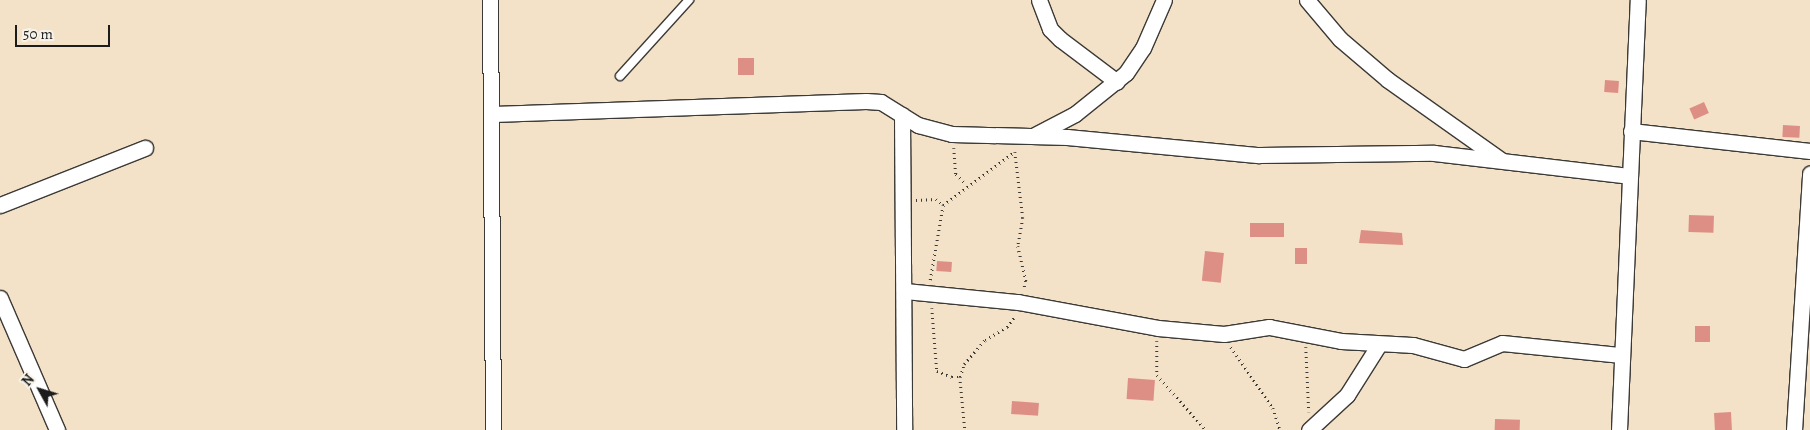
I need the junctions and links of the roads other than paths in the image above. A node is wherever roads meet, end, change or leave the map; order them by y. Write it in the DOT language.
graph roads {
  1 [pos="490,0"];
  2 [pos="689,0"];
  3 [pos="1039,0"];
  4 [pos="1164,0"];
  5 [pos="1307,0"];
  6 [pos="1638,0"];
  7 [pos="620,76"];
  8 [pos="1117,82"];
  9 [pos="493,114"];
  10 [pos="902,115"];
  11 [pos="1631,131"];
  12 [pos="1033,136"];
  13 [pos="145,148"];
  14 [pos="1810,151"];
  15 [pos="1503,161"];
  16 [pos="1810,173"];
  17 [pos="1629,176"];
  18 [pos="0,205"];
  19 [pos="905,291"];
  20 [pos="0,298"];
  21 [pos="1378,346"];
  22 [pos="1621,355"];
  23 [pos="1310,429"];
  24 [pos="57,430"];
  25 [pos="493,430"];
  26 [pos="904,430"];
  27 [pos="1619,430"];
  28 [pos="1794,430"];
  1 -- 9 [label="street"];
  2 -- 7 [label="lane"];
  3 -- 8 [label="street"];
  4 -- 8 [label="street"];
  5 -- 15 [label="street"];
  6 -- 11 [label="street"];
  8 -- 12 [label="street"];
  9 -- 10 [label="street"];
  9 -- 25 [label="street"];
  10 -- 12 [label="street"];
  10 -- 19 [label="street"];
  11 -- 14 [label="street"];
  11 -- 17 [label="street"];
  12 -- 15 [label="street"];
  13 -- 18 [label="street"];
  15 -- 17 [label="street"];
  16 -- 28 [label="street"];
  17 -- 22 [label="street"];
  19 -- 21 [label="street"];
  19 -- 26 [label="street"];
  20 -- 24 [label="street"];
  21 -- 22 [label="street"];
  21 -- 23 [label="street"];
  22 -- 27 [label="street"];
}
